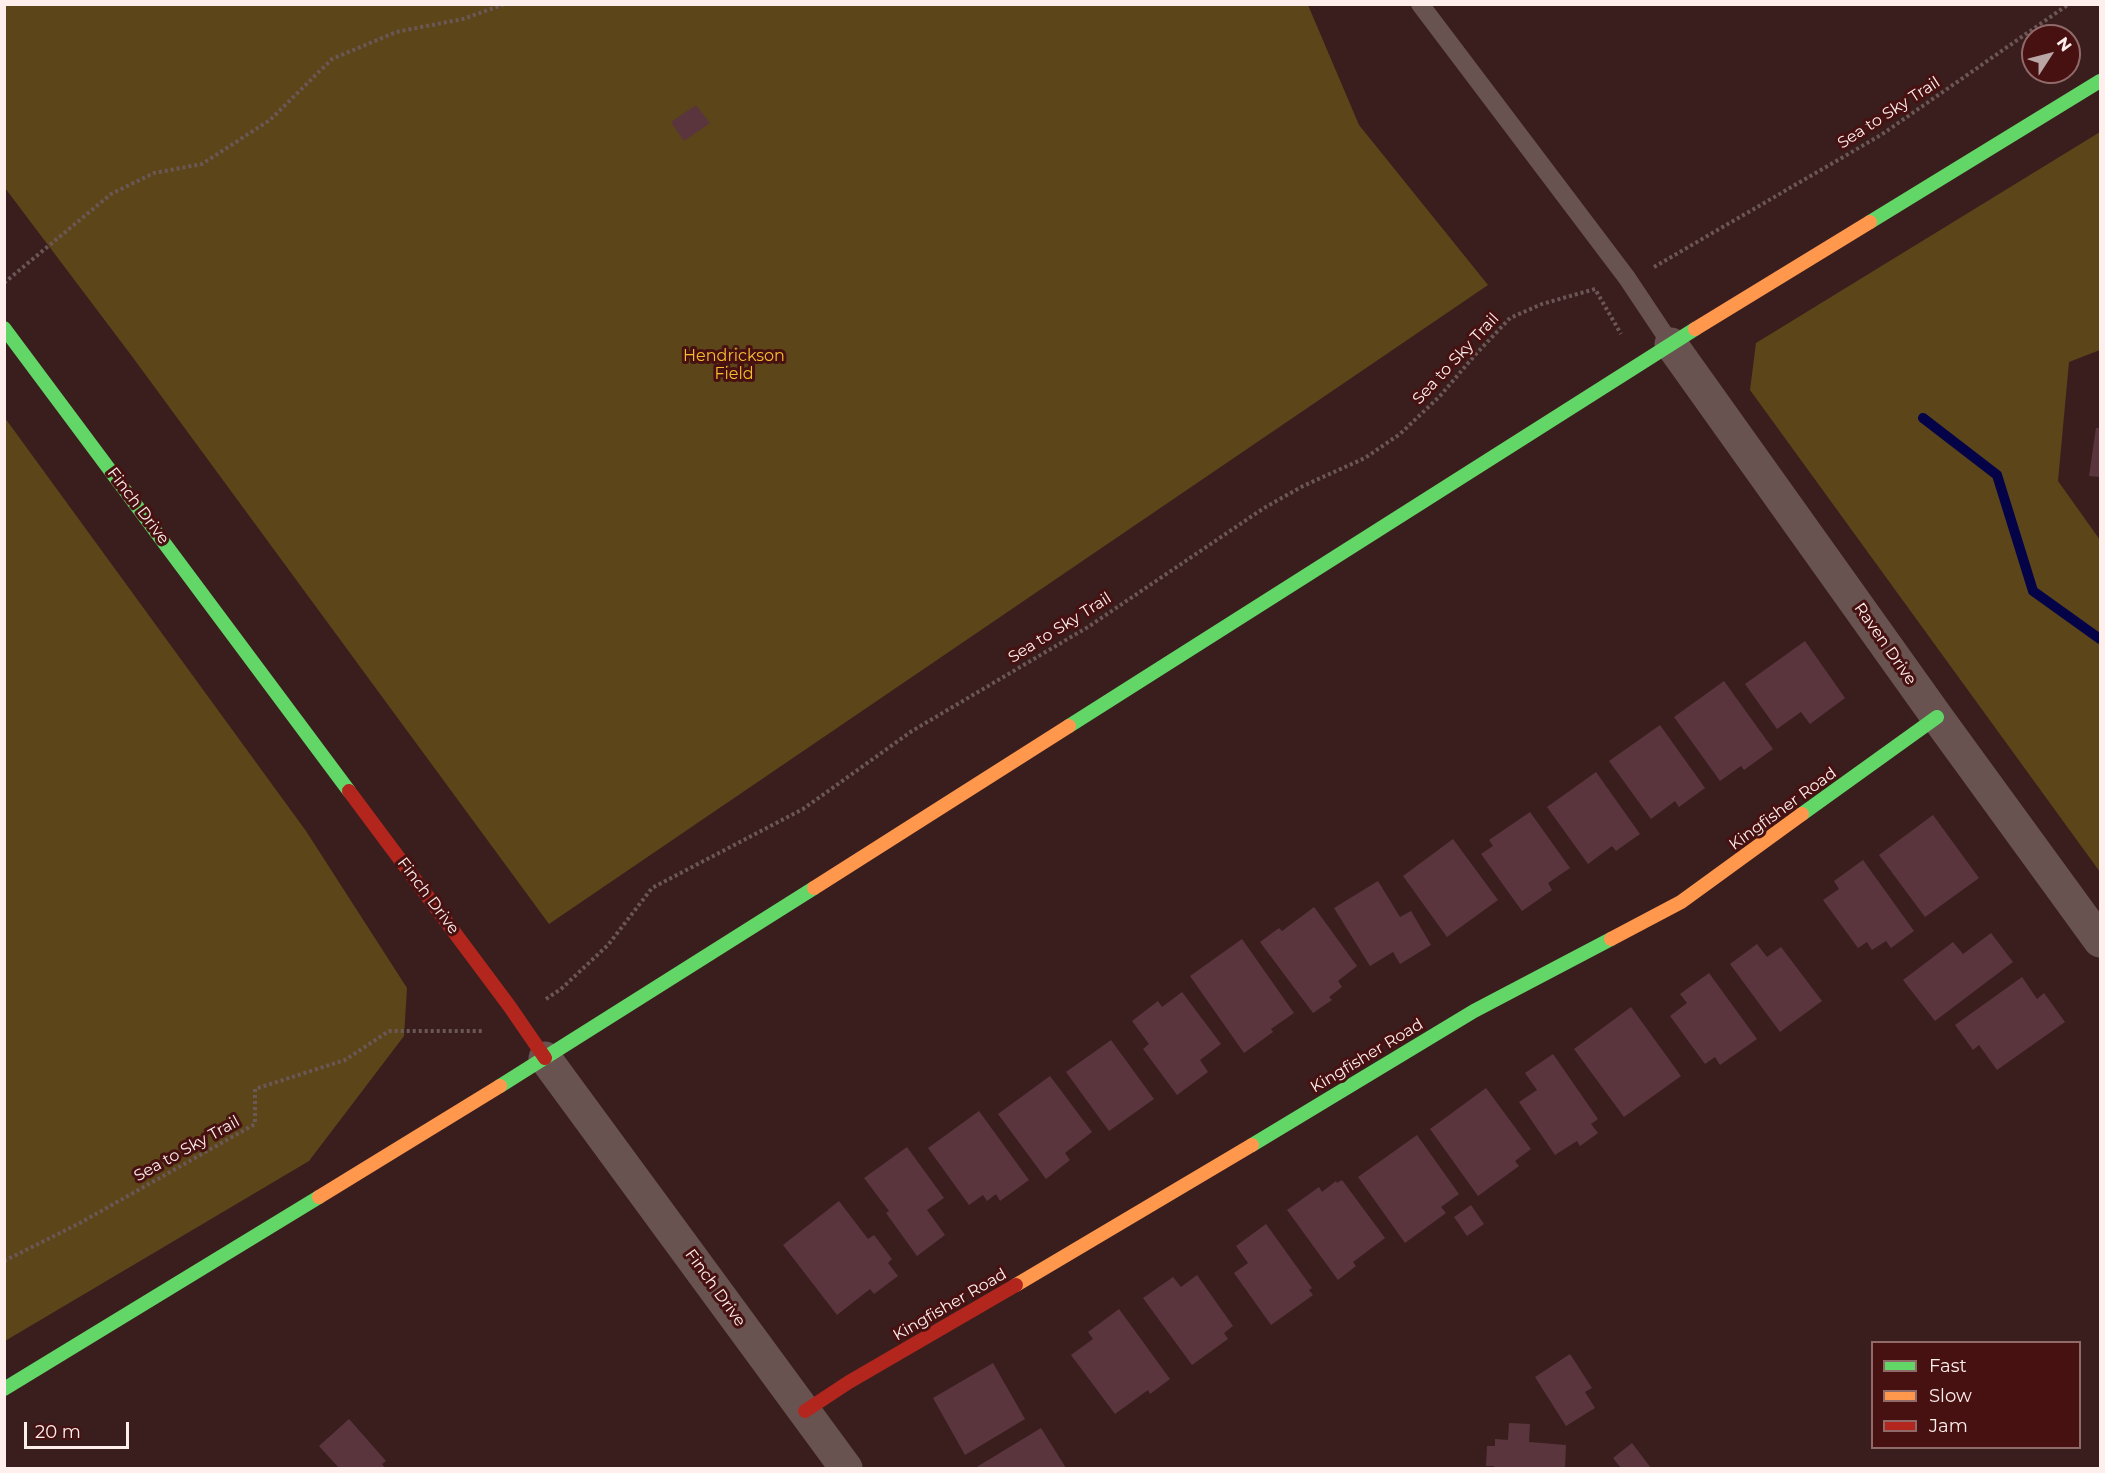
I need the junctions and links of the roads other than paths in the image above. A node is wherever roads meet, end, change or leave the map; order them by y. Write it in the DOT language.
graph roads {
  1 [pos="1420,4"];
  2 [pos="2100,81"];
  3 [pos="4,328"];
  4 [pos="1671,344"];
  5 [pos="1937,717"];
  6 [pos="2100,941"];
  7 [pos="545,1058"];
  8 [pos="4,1389"];
  9 [pos="805,1411"];
  10 [pos="846,1468"];
  1 -- 4 [label="lane"];
  2 -- 4 [label="street"];
  3 -- 7 [label="street, Finch Drive"];
  4 -- 5 [label="street, Raven Drive"];
  4 -- 7 [label="street"];
  5 -- 6 [label="street, Raven Drive"];
  5 -- 9 [label="street, Kingfisher Road"];
  7 -- 8 [label="street"];
  7 -- 9 [label="street, Finch Drive"];
  9 -- 10 [label="street, Finch Drive"];
}
